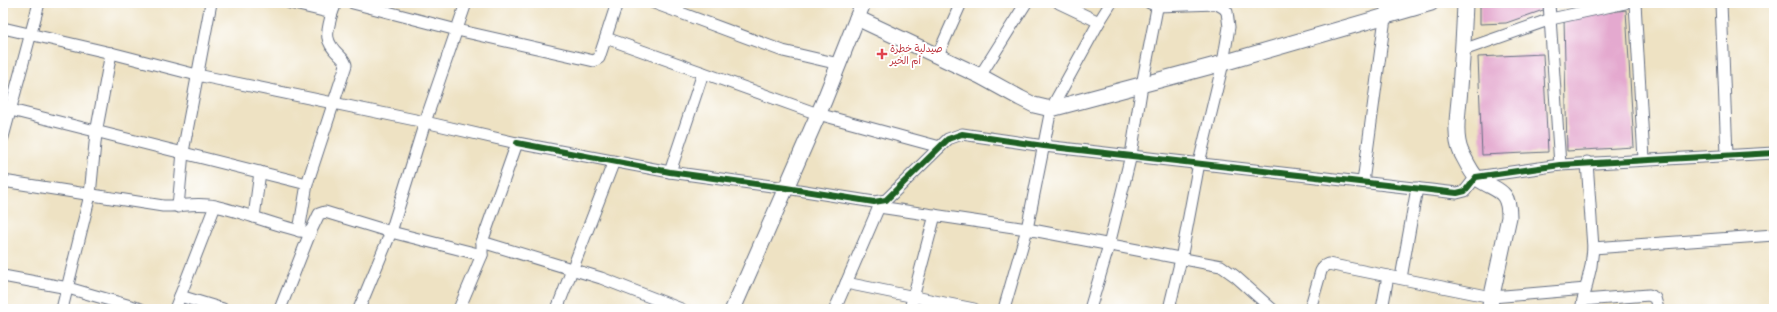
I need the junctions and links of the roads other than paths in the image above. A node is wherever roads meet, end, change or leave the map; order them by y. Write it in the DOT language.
graph roads {
  1 [pos="39,3"];
  2 [pos="211,3"];
  3 [pos="290,3"];
  4 [pos="353,3"];
  5 [pos="466,3"];
  6 [pos="617,3"];
  7 [pos="654,3"];
  8 [pos="863,3"];
  9 [pos="961,3"];
  10 [pos="1026,3"];
  11 [pos="1059,3"];
  12 [pos="1111,3"];
  13 [pos="1431,3"];
  14 [pos="1465,3"];
  15 [pos="1549,3"];
  16 [pos="1625,3"];
  17 [pos="1635,3"];
  18 [pos="1721,3"];
  19 [pos="1155,4"];
  20 [pos="1217,4"];
  21 [pos="334,8"];
  22 [pos="1386,9"];
  23 [pos="857,18"];
  24 [pos="1550,19"];
  25 [pos="1099,22"];
  26 [pos="3,28"];
  27 [pos="457,30"];
  28 [pos="31,34"];
  29 [pos="606,38"];
  30 [pos="1463,50"];
  31 [pos="111,53"];
  32 [pos="936,57"];
  33 [pos="1223,63"];
  34 [pos="839,64"];
  35 [pos="703,73"];
  36 [pos="197,75"];
  37 [pos="980,76"];
  38 [pos="1142,85"];
  39 [pos="333,103"];
  40 [pos="7,109"];
  41 [pos="1051,109"];
  42 [pos="818,114"];
  43 [pos="425,122"];
  44 [pos="96,132"];
  45 [pos="3,137"];
  46 [pos="517,143"];
  47 [pos="1044,146"];
  48 [pos="940,147"];
  49 [pos="183,152"];
  50 [pos="1774,153"];
  51 [pos="1727,155"];
  52 [pos="1131,156"];
  53 [pos="1644,159"];
  54 [pos="614,161"];
  55 [pos="1587,162"];
  56 [pos="1199,163"];
  57 [pos="1560,164"];
  58 [pos="260,172"];
  59 [pos="670,172"];
  60 [pos="1476,177"];
  61 [pos="3,180"];
  62 [pos="1364,182"];
  63 [pos="306,184"];
  64 [pos="786,188"];
  65 [pos="1417,188"];
  66 [pos="90,195"];
  67 [pos="880,204"];
  68 [pos="215,206"];
  69 [pos="178,207"];
  70 [pos="935,215"];
  71 [pos="254,217"];
  72 [pos="1027,229"];
  73 [pos="304,232"];
  74 [pos="391,232"];
  75 [pos="1774,235"];
  76 [pos="482,242"];
  77 [pos="1109,245"];
  78 [pos="1593,248"];
  79 [pos="482,255"];
  80 [pos="1181,259"];
  81 [pos="572,270"];
  82 [pos="3,276"];
  83 [pos="1388,276"];
  84 [pos="1401,278"];
  85 [pos="846,283"];
  86 [pos="68,288"];
  87 [pos="180,296"];
  88 [pos="914,297"];
  89 [pos="1584,300"];
  90 [pos="1491,303"];
  91 [pos="62,309"];
  92 [pos="141,309"];
  93 [pos="175,309"];
  94 [pos="223,309"];
  95 [pos="280,309"];
  96 [pos="359,309"];
  97 [pos="459,309"];
  98 [pos="557,309"];
  99 [pos="682,309"];
  100 [pos="733,309"];
  101 [pos="835,309"];
  102 [pos="910,309"];
  103 [pos="974,309"];
  104 [pos="1004,309"];
  105 [pos="1090,309"];
  106 [pos="1169,309"];
  107 [pos="1272,309"];
  108 [pos="1310,309"];
  109 [pos="1382,309"];
  110 [pos="1658,309"];
  1 -- 28 [label="street"];
  2 -- 36 [label="street"];
  3 -- 21 [label="street"];
  4 -- 27 [label="street"];
  5 -- 27 [label="street"];
  6 -- 29 [label="street"];
  7 -- 34 [label="street"];
  8 -- 23 [label="street"];
  9 -- 32 [label="street"];
  10 -- 37 [label="street"];
  11 -- 25 [label="street"];
  12 -- 25 [label="street"];
  13 -- 22 [label="street"];
  14 -- 30 [label="street"];
  15 -- 24 [label="street"];
  16 -- 24 [label="street"];
  17 -- 53 [label="street"];
  18 -- 51 [label="street"];
  19 -- 20 [label="street"];
  19 -- 38 [label="street"];
  20 -- 33 [label="street"];
  21 -- 39 [label="street"];
  22 -- 33 [label="street"];
  22 -- 62 [label="street"];
  23 -- 32 [label="street"];
  23 -- 34 [label="street"];
  24 -- 30 [label="street"];
  24 -- 57 [label="street"];
  25 -- 41 [label="street"];
  26 -- 28 [label="street"];
  27 -- 29 [label="street"];
  27 -- 43 [label="street"];
  28 -- 31 [label="street"];
  28 -- 40 [label="street"];
  29 -- 35 [label="street"];
  30 -- 60 [label="street"];
  31 -- 36 [label="street"];
  31 -- 44 [label="street"];
  32 -- 37 [label="street"];
  33 -- 38 [label="street"];
  33 -- 56 [label="street"];
  34 -- 42 [label="street"];
  35 -- 42 [label="street"];
  35 -- 59 [label="street"];
  36 -- 39 [label="street"];
  36 -- 49 [label="street"];
  37 -- 41 [label="street"];
  38 -- 41 [label="street"];
  38 -- 52 [label="street"];
  39 -- 43 [label="street"];
  39 -- 63 [label="street"];
  40 -- 44 [label="street"];
  40 -- 45 [label="street"];
  41 -- 47 [label="street"];
  42 -- 48 [label="street"];
  42 -- 64 [label="street"];
  43 -- 46 [label="street"];
  43 -- 74 [label="street"];
  44 -- 49 [label="street"];
  44 -- 66 [label="street"];
  46 -- 54 [label="street"];
  46 -- 76 [label="street"];
  47 -- 48 [label="street"];
  47 -- 52 [label="street"];
  47 -- 72 [label="street"];
  48 -- 67 [label="street"];
  49 -- 58 [label="street"];
  49 -- 69 [label="street"];
  50 -- 51 [label="street"];
  51 -- 53 [label="street"];
  52 -- 56 [label="street"];
  52 -- 77 [label="street"];
  53 -- 55 [label="street"];
  54 -- 59 [label="street"];
  54 -- 81 [label="street"];
  55 -- 57 [label="street"];
  55 -- 78 [label="street"];
  56 -- 62 [label="street"];
  56 -- 80 [label="street"];
  57 -- 60 [label="street"];
  58 -- 63 [label="street"];
  58 -- 71 [label="street"];
  59 -- 64 [label="street"];
  60 -- 65 [label="street"];
  60 -- 90 [label="street"];
  61 -- 66 [label="street"];
  62 -- 65 [label="street"];
  63 -- 73 [label="street"];
  64 -- 67 [label="street"];
  64 -- 100 [label="street"];
  65 -- 84 [label="street"];
  66 -- 69 [label="street"];
  66 -- 86 [label="street"];
  67 -- 70 [label="street"];
  67 -- 85 [label="street"];
  68 -- 69 [label="street"];
  68 -- 71 [label="street"];
  68 -- 87 [label="street"];
  70 -- 72 [label="street"];
  70 -- 88 [label="street"];
  71 -- 73 [label="street"];
  72 -- 77 [label="street"];
  72 -- 104 [label="street"];
  73 -- 74 [label="street"];
  73 -- 95 [label="street"];
  74 -- 79 [label="street"];
  74 -- 96 [label="street"];
  75 -- 78 [label="street"];
  76 -- 79 [label="street"];
  76 -- 81 [label="street"];
  77 -- 80 [label="street"];
  77 -- 105 [label="street"];
  78 -- 89 [label="street"];
  79 -- 97 [label="street"];
  80 -- 106 [label="street"];
  80 -- 107 [label="street"];
  81 -- 98 [label="street"];
  81 -- 99 [label="street"];
  82 -- 86 [label="street"];
  83 -- 84 [label="street"];
  83 -- 108 [label="street"];
  83 -- 109 [label="street"];
  84 -- 90 [label="street"];
  85 -- 88 [label="street"];
  85 -- 101 [label="street"];
  86 -- 91 [label="street"];
  86 -- 92 [label="street"];
  87 -- 93 [label="street"];
  87 -- 94 [label="street"];
  88 -- 102 [label="street"];
  88 -- 103 [label="street"];
  89 -- 90 [label="street"];
  89 -- 110 [label="street"];
}
